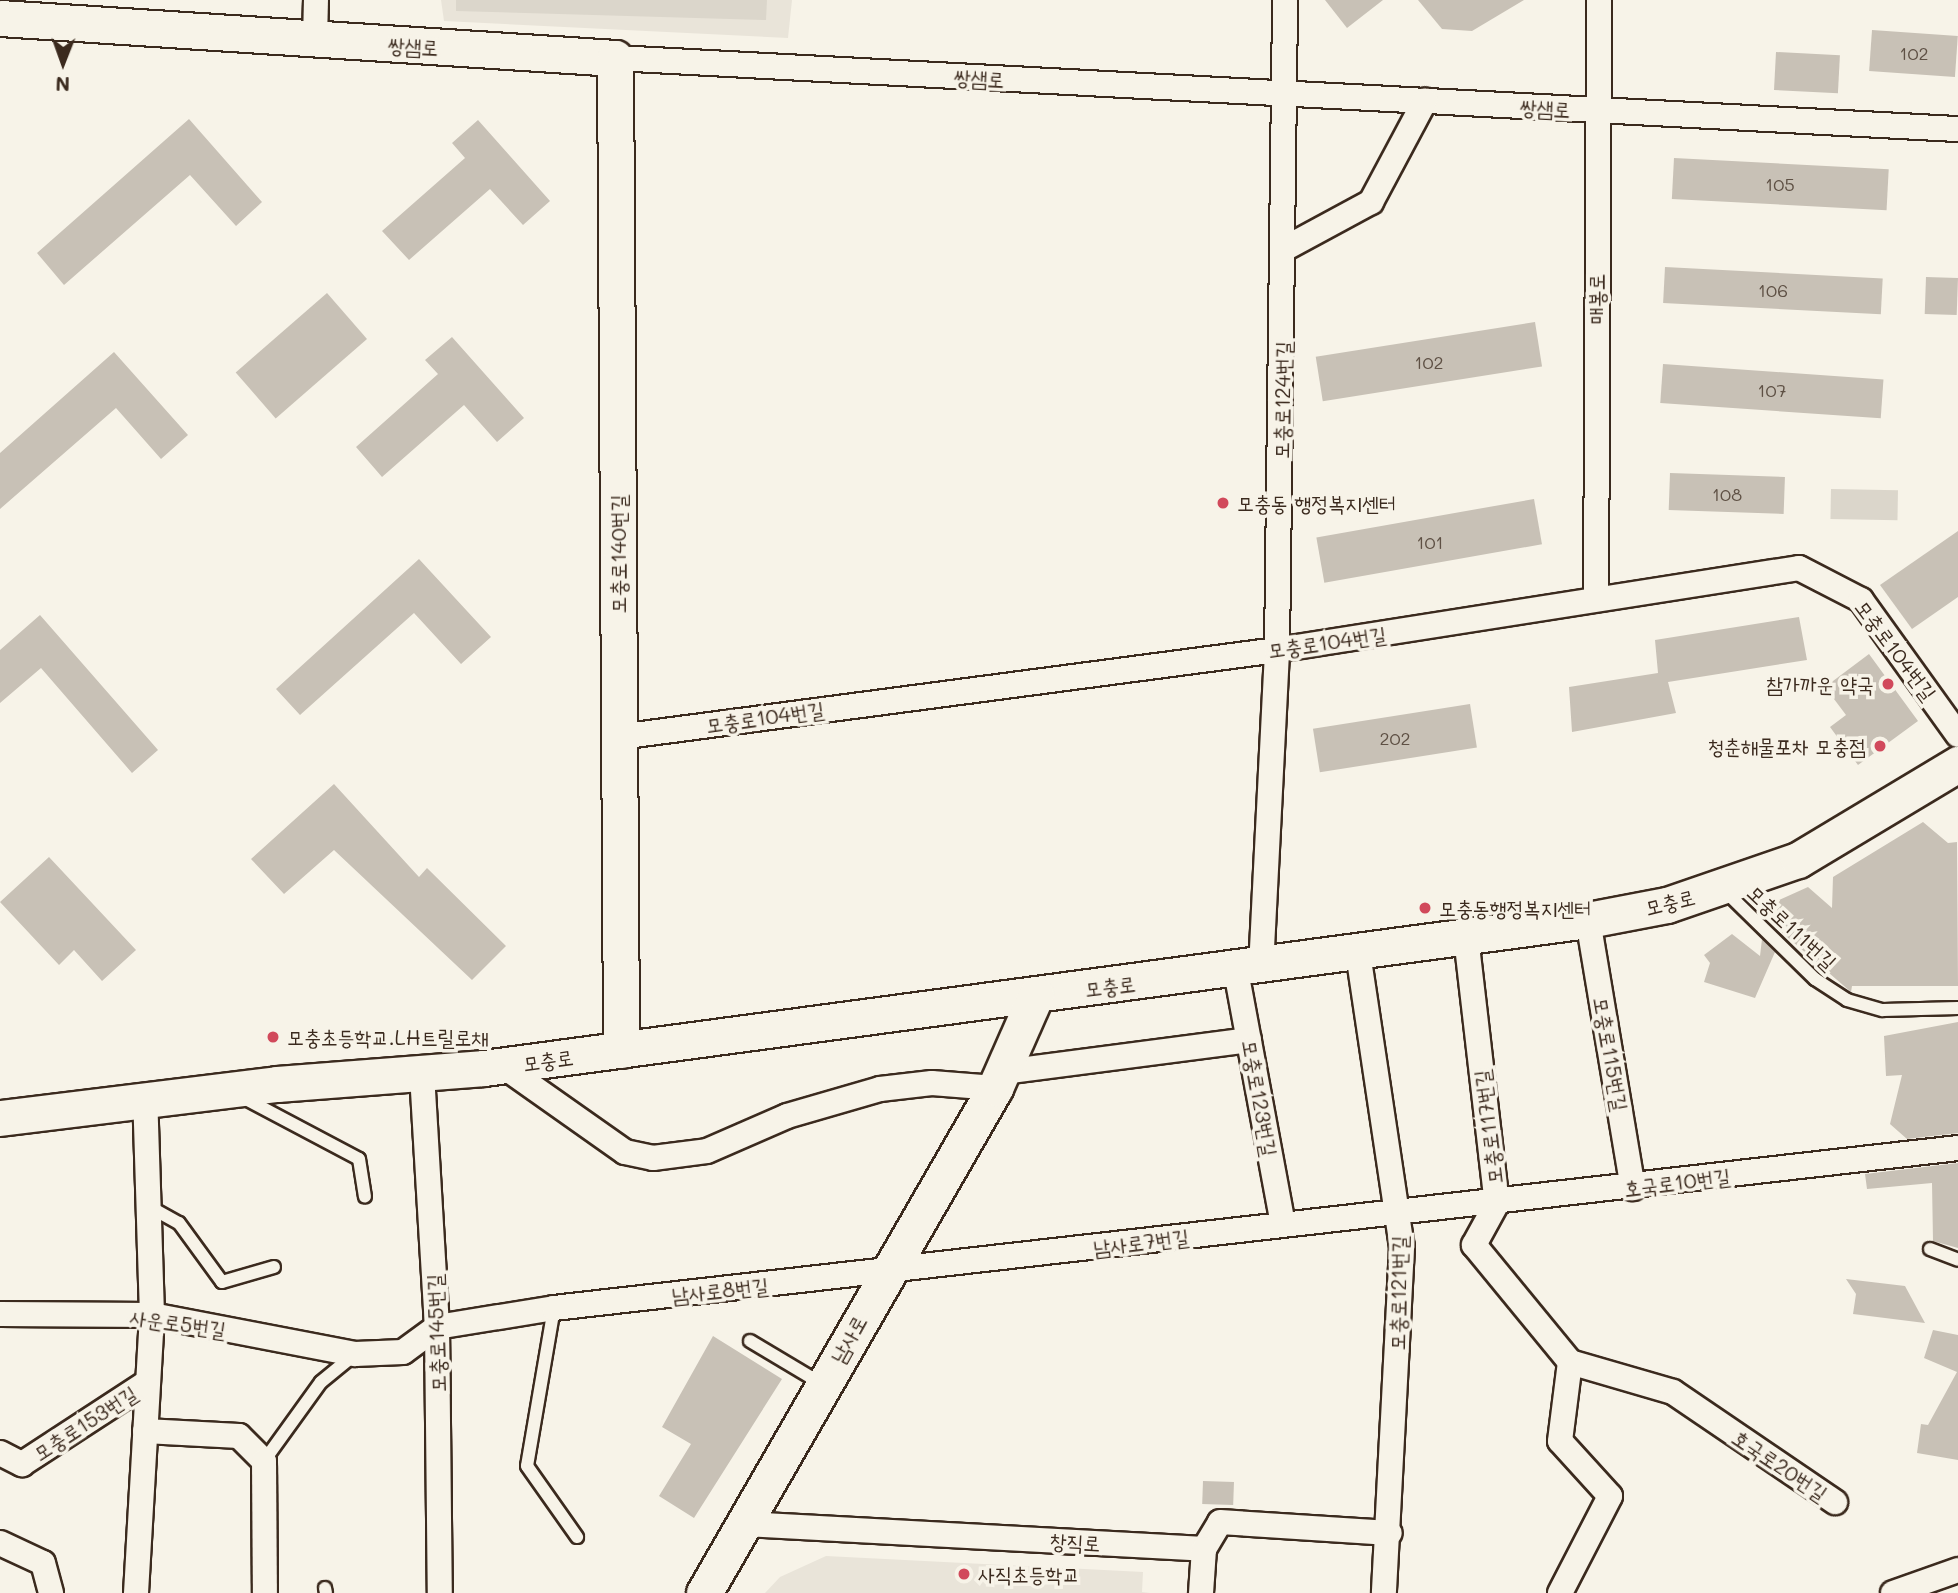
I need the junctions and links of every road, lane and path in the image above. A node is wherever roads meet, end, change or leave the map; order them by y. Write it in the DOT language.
graph roads {
  1 [pos="316,0"];
  2 [pos="1285,0"];
  3 [pos="1599,0"];
  4 [pos="0,18"];
  5 [pos="315,40"];
  6 [pos="615,58"];
  7 [pos="1284,93"];
  8 [pos="1425,101"];
  9 [pos="1596,111"];
  10 [pos="1958,129"];
  11 [pos="1283,249"];
  12 [pos="1596,599"];
  13 [pos="1276,650"];
  14 [pos="1958,735"];
  15 [pos="619,737"];
  16 [pos="1958,764"];
  17 [pos="1722,888"];
  18 [pos="1588,920"];
  19 [pos="1466,937"];
  20 [pos="1358,953"];
  21 [pos="1249,969"];
  22 [pos="1036,995"];
  23 [pos="1958,1008"];
  24 [pos="1249,1040"];
  25 [pos="621,1050"];
  26 [pos="503,1066"];
  27 [pos="422,1074"];
  28 [pos="999,1080"];
  29 [pos="228,1089"];
  30 [pos="145,1098"];
  31 [pos="0,1118"];
  32 [pos="1958,1148"];
  33 [pos="1633,1188"];
  34 [pos="365,1197"];
  35 [pos="1497,1203"];
  36 [pos="148,1206"];
  37 [pos="1396,1212"];
  38 [pos="1283,1225"];
  39 [pos="1930,1249"];
  40 [pos="1958,1260"];
  41 [pos="274,1267"];
  42 [pos="885,1272"];
  43 [pos="554,1308"];
  44 [pos="0,1314"];
  45 [pos="152,1315"];
  46 [pos="436,1327"];
  47 [pos="750,1341"];
  48 [pos="355,1354"];
  49 [pos="1570,1362"];
  50 [pos="148,1382"];
  51 [pos="822,1385"];
  52 [pos="145,1431"];
  53 [pos="0,1453"];
  54 [pos="264,1461"];
  55 [pos="1835,1502"];
  56 [pos="745,1524"];
  57 [pos="1390,1533"];
  58 [pos="577,1537"];
  59 [pos="0,1543"];
  60 [pos="1204,1549"];
  61 [pos="1958,1570"];
  62 [pos="51,1593"];
  63 [pos="136,1593"];
  64 [pos="265,1593"];
  65 [pos="440,1593"];
  66 [pos="704,1593"];
  67 [pos="1201,1593"];
  68 [pos="1384,1593"];
  69 [pos="1560,1593"];
  70 [pos="1893,1593"];
  1 -- 5 [label="street"];
  2 -- 7 [label="street, 모충로124번길"];
  3 -- 9 [label="street, 매봉로"];
  4 -- 5 [label="street, 쌍샘로"];
  5 -- 6 [label="street, 쌍샘로"];
  6 -- 7 [label="street, 쌍샘로"];
  6 -- 15 [label="street, 모충로140번길"];
  7 -- 8 [label="street, 쌍샘로"];
  7 -- 11 [label="street, 모충로124번길"];
  8 -- 9 [label="street, 쌍샘로"];
  8 -- 11 [label="street"];
  9 -- 10 [label="street, 쌍샘로"];
  9 -- 12 [label="street, 매봉로"];
  11 -- 13 [label="street, 모충로124번길"];
  12 -- 13 [label="street, 모충로104번길"];
  12 -- 14 [label="street, 모충로104번길"];
  13 -- 15 [label="street, 모충로104번길"];
  13 -- 21 [label="street, 모충로124번길"];
  15 -- 25 [label="street, 모충로140번길"];
  16 -- 17 [label="street, 모충로"];
  17 -- 18 [label="street, 모충로"];
  17 -- 23 [label="lane, 모충로111번길"];
  18 -- 19 [label="street, 모충로"];
  18 -- 33 [label="street, 모충로115번길"];
  19 -- 20 [label="street, 모충로"];
  19 -- 35 [label="street, 모충로117번길"];
  20 -- 21 [label="street, 모충로"];
  20 -- 37 [label="street, 모충로121번길"];
  21 -- 22 [label="street, 모충로"];
  21 -- 24 [label="street, 모충로123번길"];
  22 -- 25 [label="street, 모충로"];
  22 -- 28 [label="street, 남사로"];
  24 -- 28 [label="street"];
  24 -- 38 [label="street, 모충로123번길"];
  25 -- 26 [label="street, 모충로"];
  26 -- 27 [label="street, 모충로"];
  26 -- 28 [label="street"];
  27 -- 29 [label="street, 모충로"];
  27 -- 46 [label="street, 모충로145번길"];
  28 -- 42 [label="street, 남사로"];
  29 -- 30 [label="street, 모충로"];
  29 -- 34 [label="lane"];
  30 -- 31 [label="street, 모충로"];
  30 -- 36 [label="street"];
  32 -- 33 [label="street, 호국로10번길"];
  33 -- 35 [label="street, 호국로10번길"];
  35 -- 37 [label="street, 호국로10번길"];
  35 -- 49 [label="street, 모충로117번길"];
  36 -- 41 [label="lane"];
  36 -- 45 [label="street"];
  37 -- 38 [label="street, 남사로7번길"];
  37 -- 57 [label="street, 모충로121번길"];
  38 -- 42 [label="street, 남사로7번길"];
  39 -- 40 [label="lane"];
  42 -- 43 [label="street, 남사로8번길"];
  42 -- 51 [label="street, 남사로"];
  43 -- 46 [label="street, 남사로8번길"];
  43 -- 58 [label="lane"];
  44 -- 45 [label="street, 사운로5번길"];
  45 -- 48 [label="street, 사운로5번길"];
  45 -- 50 [label="street"];
  46 -- 48 [label="street, 사운로5번길"];
  46 -- 65 [label="street, 모충로145번길"];
  47 -- 51 [label="lane"];
  48 -- 54 [label="lane"];
  49 -- 55 [label="street, 호국로20번길"];
  49 -- 69 [label="street"];
  50 -- 52 [label="street"];
  50 -- 53 [label="street, 모충로153번길"];
  51 -- 56 [label="street, 남사로"];
  52 -- 54 [label="street"];
  52 -- 63 [label="street"];
  54 -- 64 [label="street"];
  56 -- 60 [label="street, 창직로"];
  56 -- 66 [label="street, 남사로"];
  57 -- 60 [label="street"];
  57 -- 68 [label="street, 모충로121번길"];
  59 -- 62 [label="street"];
  60 -- 67 [label="street"];
  61 -- 70 [label="street"];
}
